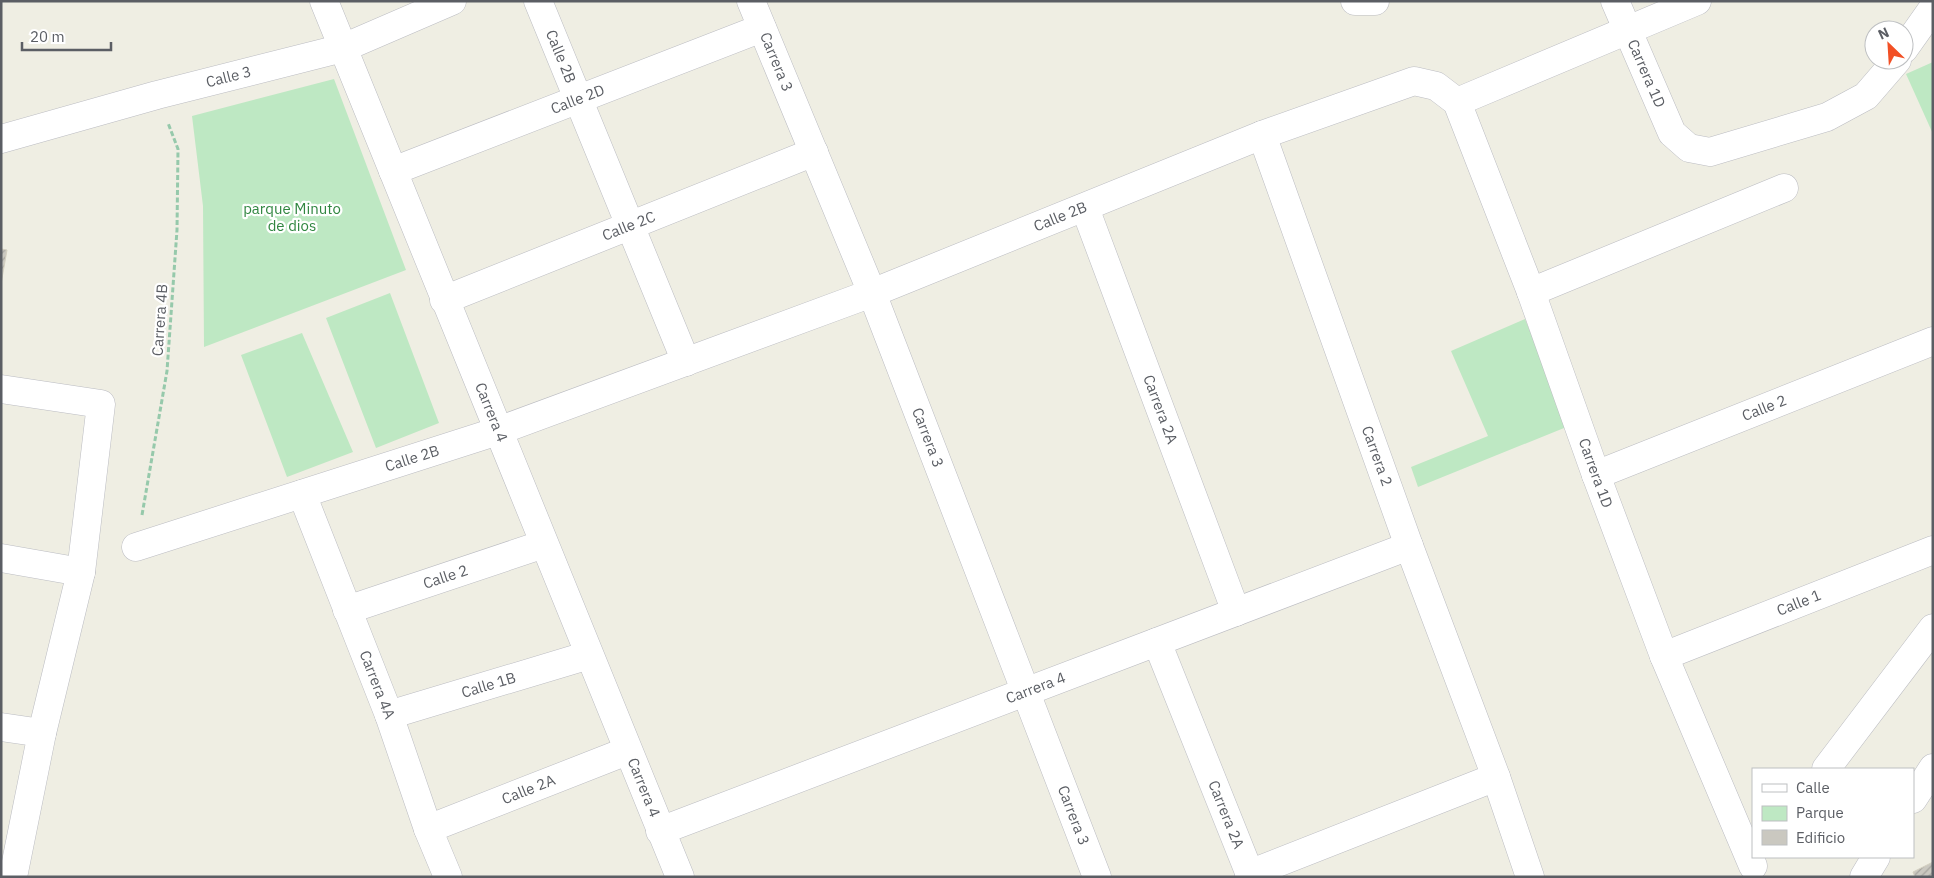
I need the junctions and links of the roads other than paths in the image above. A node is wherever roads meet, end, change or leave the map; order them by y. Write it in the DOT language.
graph roads {
  1 [pos="324,1"];
  2 [pos="452,1"];
  3 [pos="538,1"];
  4 [pos="751,1"];
  5 [pos="1355,1"];
  6 [pos="1375,1"];
  7 [pos="1615,1"];
  8 [pos="1697,1"];
  9 [pos="1933,8"];
  10 [pos="762,28"];
  11 [pos="1628,32"];
  12 [pos="1914,36"];
  13 [pos="343,48"];
  14 [pos="1888,70"];
  15 [pos="1447,94"];
  16 [pos="578,99"];
  17 [pos="1262,135"];
  18 [pos="1,139"];
  19 [pos="814,152"];
  20 [pos="393,171"];
  21 [pos="1784,188"];
  22 [pos="1084,208"];
  23 [pos="630,225"];
  24 [pos="1531,292"];
  25 [pos="872,293"];
  26 [pos="444,300"];
  27 [pos="1933,341"];
  28 [pos="686,362"];
  29 [pos="1,389"];
  30 [pos="498,431"];
  31 [pos="1596,475"];
  32 [pos="302,494"];
  33 [pos="544,544"];
  34 [pos="1409,546"];
  35 [pos="136,547"];
  36 [pos="1933,550"];
  37 [pos="1,558"];
  38 [pos="81,572"];
  39 [pos="347,610"];
  40 [pos="1236,612"];
  41 [pos="1933,628"];
  42 [pos="1157,642"];
  43 [pos="588,655"];
  44 [pos="1664,656"];
  45 [pos="1026,692"];
  46 [pos="389,715"];
  47 [pos="1,726"];
  48 [pos="42,733"];
  49 [pos="627,751"];
  50 [pos="1827,768"];
  51 [pos="1933,768"];
  52 [pos="1496,777"];
  53 [pos="1914,797"];
  54 [pos="428,829"];
  55 [pos="660,831"];
  56 [pos="1875,858"];
  57 [pos="1753,867"];
  58 [pos="1250,875"];
  59 [pos="13,877"];
  60 [pos="448,877"];
  61 [pos="680,877"];
  62 [pos="1097,877"];
  63 [pos="1530,877"];
  64 [pos="1864,877"];
  1 -- 13 [label="street, Carrera 4"];
  2 -- 13 [label="street, Calle 3"];
  3 -- 16 [label="street, Calle 2B"];
  4 -- 10 [label="street, Carrera 3"];
  5 -- 6 [label="street"];
  7 -- 11 [label="street, Carrera 1D"];
  8 -- 11 [label="street"];
  9 -- 12 [label="street"];
  10 -- 16 [label="street, Calle 2D"];
  10 -- 19 [label="street, Carrera 3"];
  11 -- 14 [label="street, Carrera 1D"];
  11 -- 15 [label="street"];
  13 -- 18 [label="street, Calle 3"];
  13 -- 20 [label="street, Carrera 4"];
  15 -- 17 [label="street, Calle 2B"];
  15 -- 24 [label="street, Carrera 1D"];
  16 -- 20 [label="street, Calle 2D"];
  16 -- 23 [label="street, Calle 2B"];
  17 -- 22 [label="street, Calle 2B"];
  17 -- 34 [label="street, Carrera 2"];
  19 -- 23 [label="street, Calle 2C"];
  19 -- 25 [label="street, Carrera 3"];
  20 -- 26 [label="street, Carrera 4"];
  21 -- 24 [label="street"];
  22 -- 25 [label="street, Calle 2B"];
  22 -- 40 [label="street, Carrera 2A"];
  23 -- 26 [label="street, Calle 2C"];
  23 -- 28 [label="street, Calle 2B"];
  24 -- 31 [label="street, Carrera 1D"];
  25 -- 28 [label="street, Calle 2B"];
  25 -- 45 [label="street, Carrera 3"];
  26 -- 30 [label="street, Carrera 4"];
  27 -- 31 [label="street, Calle 2"];
  28 -- 30 [label="street, Calle 2B"];
  29 -- 38 [label="street"];
  30 -- 32 [label="street, Calle 2B"];
  30 -- 33 [label="street, Carrera 4"];
  31 -- 44 [label="street, Carrera 1D"];
  32 -- 35 [label="street, Calle 2B"];
  32 -- 39 [label="street, Carrera 4A"];
  33 -- 39 [label="street, Calle 2"];
  33 -- 43 [label="street, Carrera 4"];
  34 -- 40 [label="street, Carrera 4"];
  34 -- 52 [label="street, Carrera 2"];
  36 -- 44 [label="street, Calle 1"];
  37 -- 38 [label="street"];
  38 -- 48 [label="street"];
  39 -- 46 [label="street, Carrera 4A"];
  40 -- 42 [label="street, Carrera 4"];
  41 -- 50 [label="street"];
  42 -- 45 [label="street, Carrera 4"];
  42 -- 58 [label="street, Carrera 2A"];
  43 -- 46 [label="street, Calle 1B"];
  43 -- 49 [label="street, Carrera 4"];
  44 -- 57 [label="street, Carrera 1D"];
  45 -- 55 [label="street, Carrera 4"];
  45 -- 62 [label="street, Carrera 3"];
  46 -- 54 [label="street, Carrera 4A"];
  47 -- 48 [label="street"];
  48 -- 59 [label="street"];
  49 -- 54 [label="street, Calle 2A"];
  49 -- 55 [label="street, Carrera 4"];
  51 -- 53 [label="street"];
  52 -- 58 [label="street"];
  52 -- 63 [label="street, Carrera 2"];
  54 -- 60 [label="street, Carrera 4A"];
  55 -- 61 [label="street"];
  56 -- 64 [label="street"];
}
